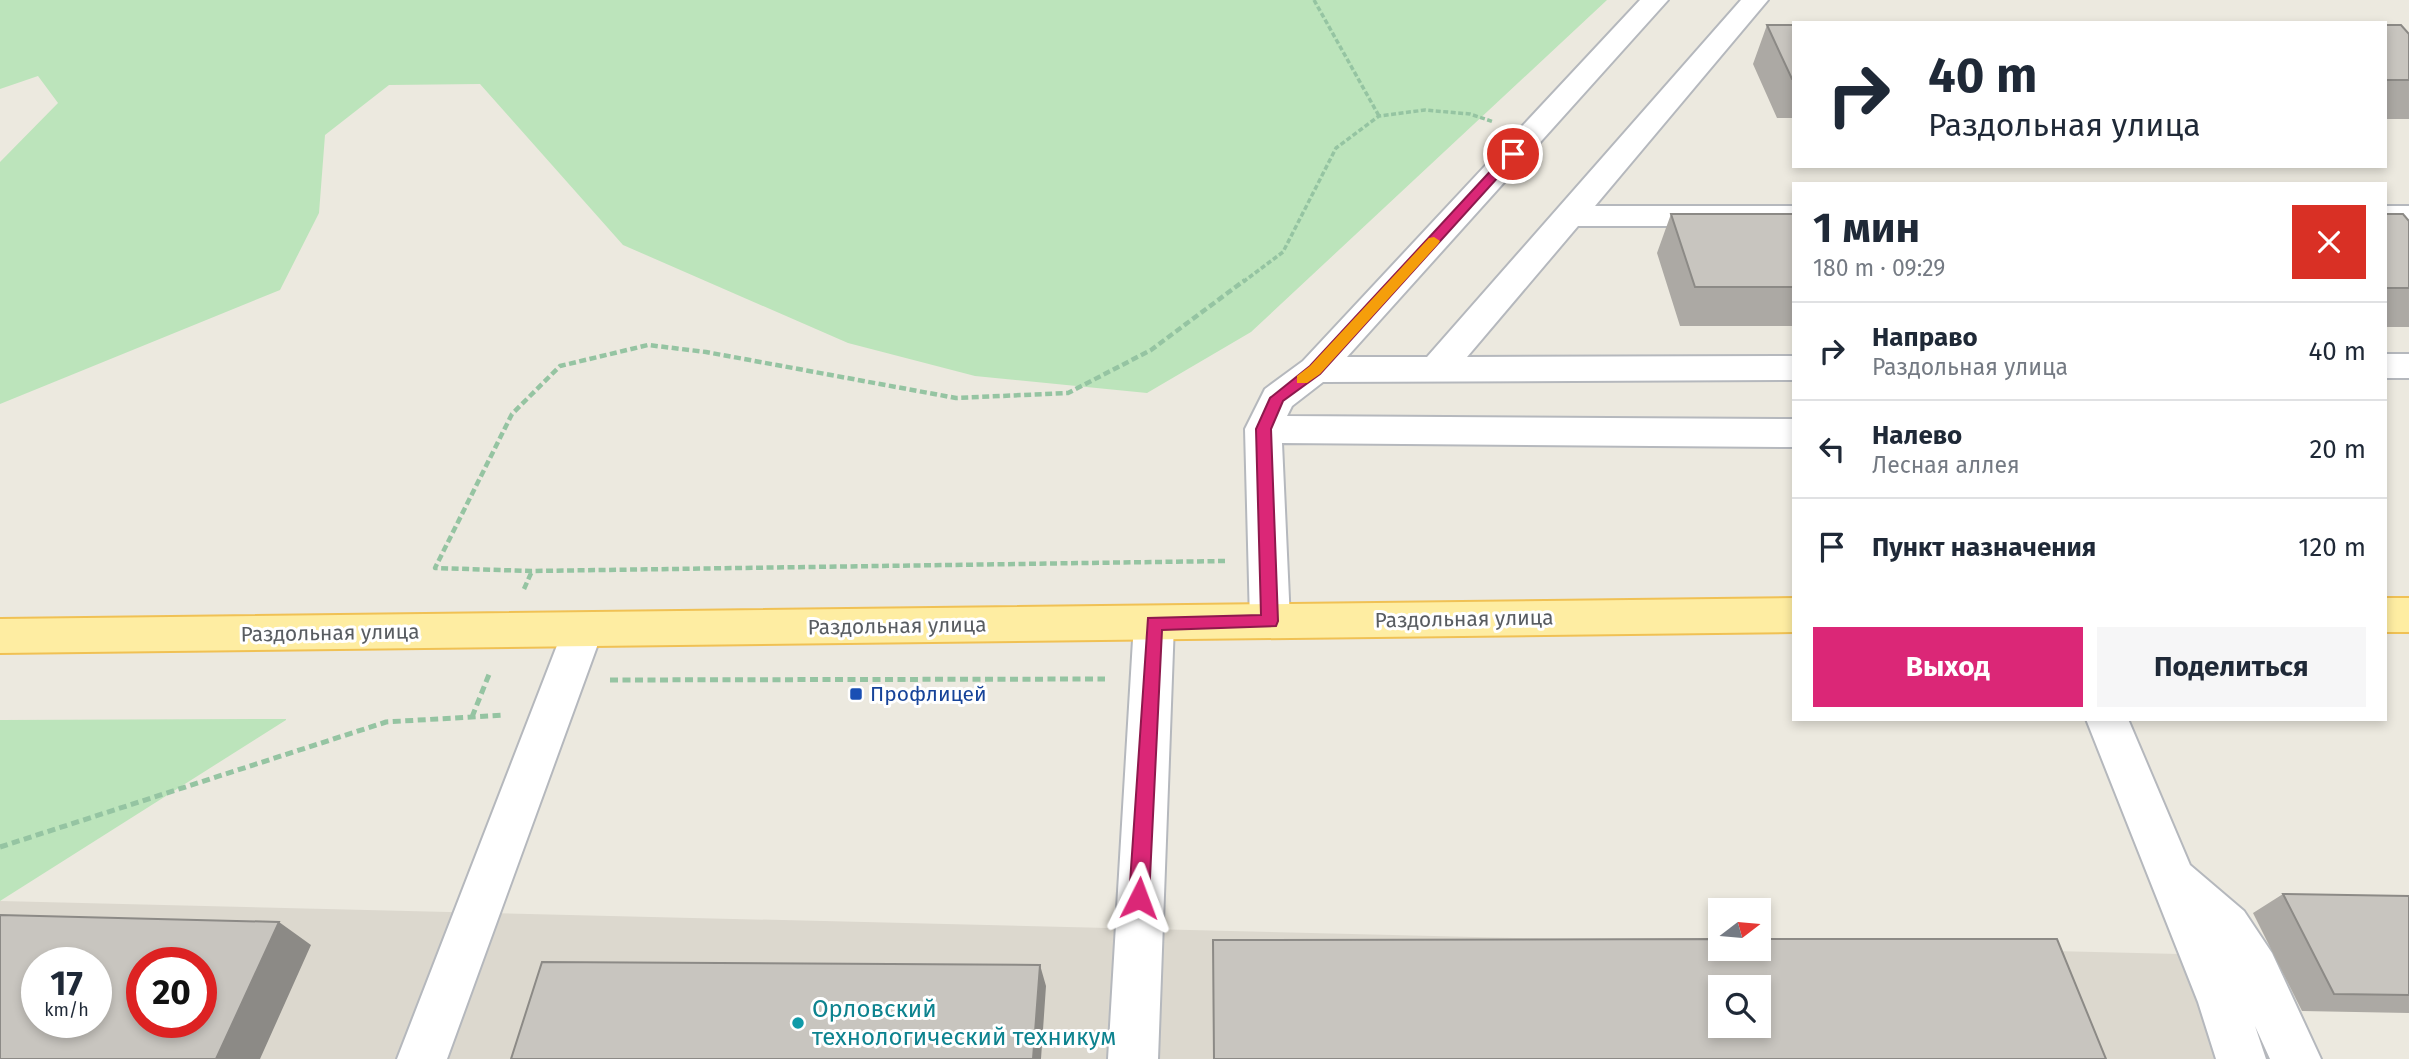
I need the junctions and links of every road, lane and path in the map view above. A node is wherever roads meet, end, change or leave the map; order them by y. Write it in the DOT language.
graph roads {
  1 [pos="1314,0"];
  2 [pos="1655,0"];
  3 [pos="1755,0"];
  4 [pos="1724,36"];
  5 [pos="1759,36"];
  6 [pos="1379,116"];
  7 [pos="1531,135"];
  8 [pos="1569,216"];
  9 [pos="1792,216"];
  10 [pos="2387,216"];
  11 [pos="2409,216"];
  12 [pos="2387,366"];
  13 [pos="2409,366"];
  14 [pos="1792,368"];
  15 [pos="1315,370"];
  16 [pos="1436,370"];
  17 [pos="1264,429"];
  18 [pos="1792,433"];
  19 [pos="1268,561"];
  20 [pos="1792,615"];
  21 [pos="2387,615"];
  22 [pos="2409,615"];
  23 [pos="1270,621"];
  24 [pos="1154,623"];
  25 [pos="583,629"];
  26 [pos="0,636"];
  27 [pos="1151,678"];
  28 [pos="558,696"];
  29 [pos="2108,721"];
  30 [pos="0,847"];
  31 [pos="2170,874"];
  32 [pos="422,1059"];
  33 [pos="1133,1059"];
  34 [pos="2241,1059"];
  35 [pos="2296,1059"];
  1 -- 6 [label="path"];
  2 -- 7 [label="street"];
  3 -- 4 [label="street"];
  4 -- 5 [label="street"];
  4 -- 8 [label="street"];
  6 -- 7 [label="path"];
  6 -- 19 [label="path"];
  7 -- 15 [label="street"];
  8 -- 9 [label="street"];
  8 -- 16 [label="street"];
  10 -- 11 [label="street"];
  12 -- 13 [label="street"];
  14 -- 16 [label="street"];
  15 -- 16 [label="street"];
  15 -- 17 [label="street"];
  17 -- 18 [label="street"];
  17 -- 19 [label="street"];
  19 -- 23 [label="street"];
  20 -- 23 [label="main road, Раздольная улица"];
  21 -- 22 [label="main road"];
  23 -- 24 [label="main road, Раздольная улица"];
  24 -- 25 [label="main road, Раздольная улица"];
  24 -- 27 [label="street"];
  25 -- 26 [label="main road, Раздольная улица"];
  25 -- 28 [label="street"];
  27 -- 28 [label="path"];
  27 -- 33 [label="street"];
  28 -- 30 [label="path"];
  28 -- 32 [label="street"];
  29 -- 31 [label="street"];
  31 -- 34 [label="street"];
  31 -- 35 [label="street"];
}
